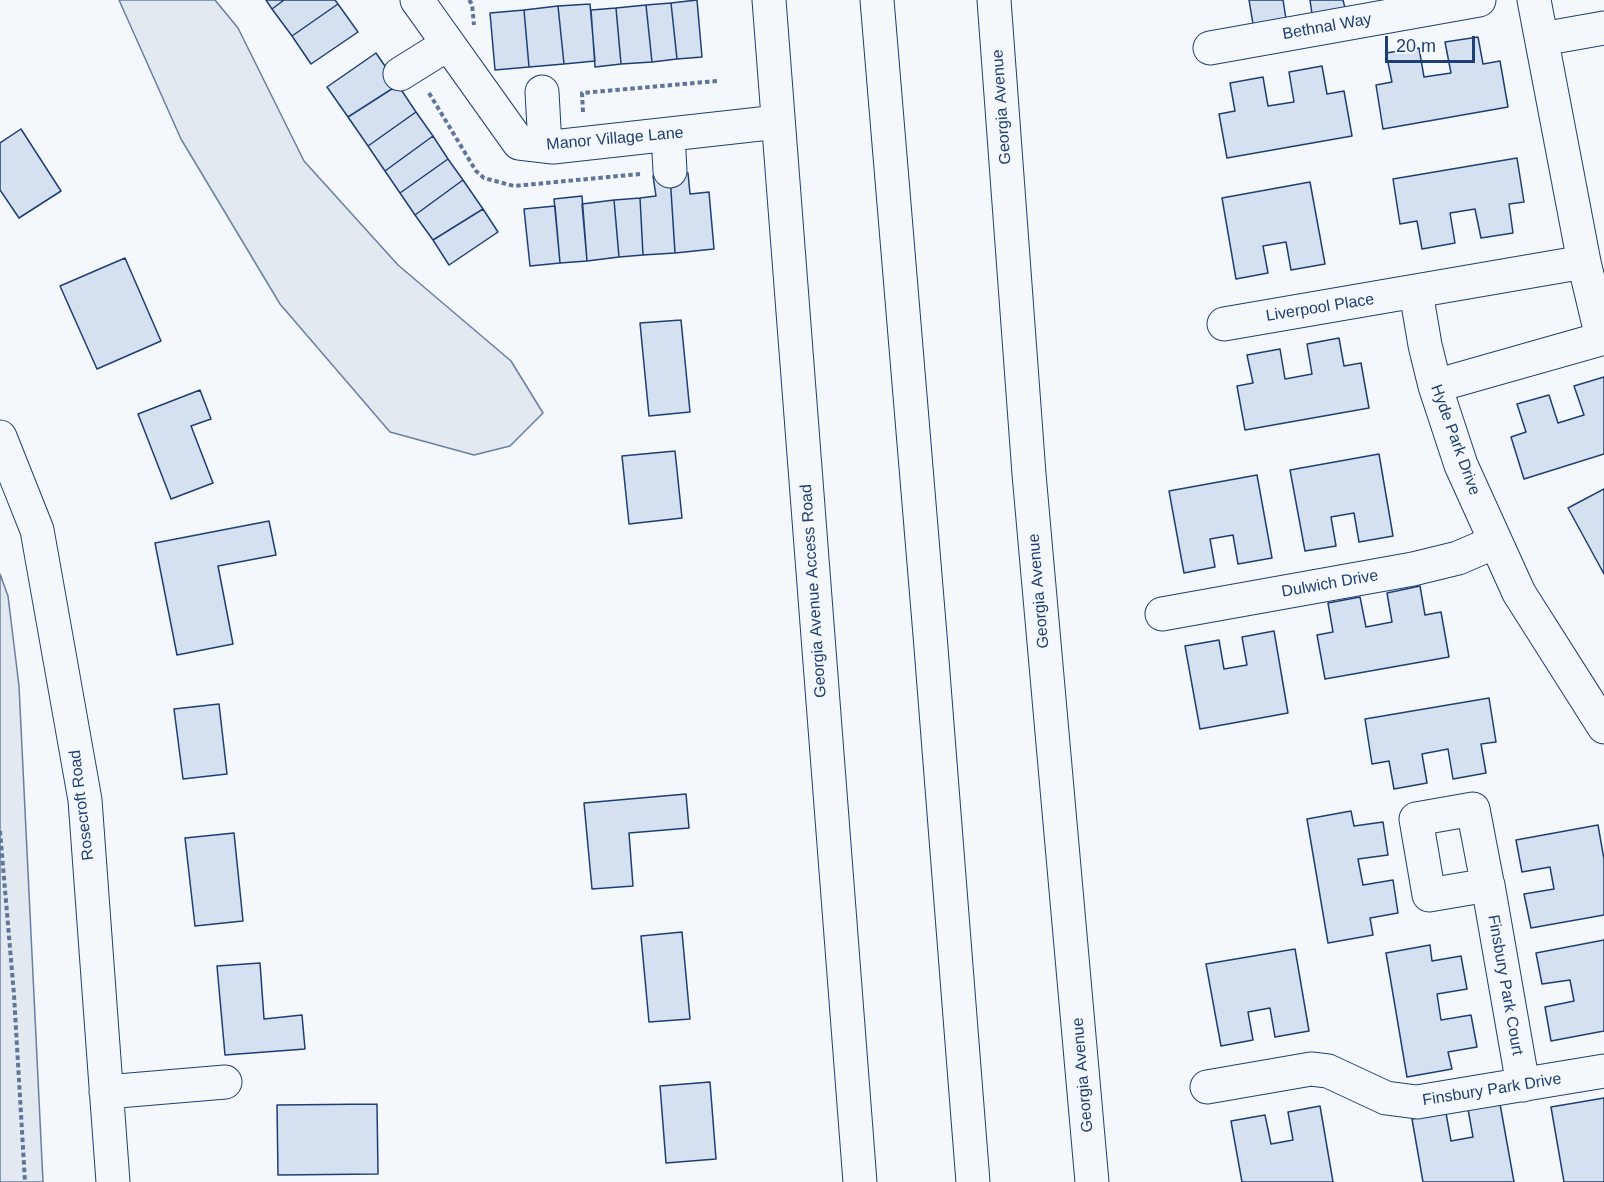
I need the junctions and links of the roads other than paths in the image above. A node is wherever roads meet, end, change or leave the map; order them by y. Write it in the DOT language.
graph roads {
  1 [pos="417,0"];
  2 [pos="769,0"];
  3 [pos="877,0"];
  4 [pos="994,0"];
  5 [pos="1479,0"];
  6 [pos="1534,0"];
  7 [pos="1412,6"];
  8 [pos="1604,28"];
  9 [pos="1542,39"];
  10 [pos="448,44"];
  11 [pos="1209,48"];
  12 [pos="400,74"];
  13 [pos="542,92"];
  14 [pos="778,122"];
  15 [pos="668,135"];
  16 [pos="545,146"];
  17 [pos="670,171"];
  18 [pos="1584,262"];
  19 [pos="1416,292"];
  20 [pos="1224,324"];
  21 [pos="1603,338"];
  22 [pos="1435,386"];
  23 [pos="0,437"];
  24 [pos="1495,542"];
  25 [pos="1162,614"];
  26 [pos="1604,727"];
  27 [pos="1488,885"];
  28 [pos="1604,1071"];
  29 [pos="225,1082"];
  30 [pos="1523,1085"];
  31 [pos="1207,1087"];
  32 [pos="106,1092"];
  33 [pos="974,1178"];
  34 [pos="113,1182"];
  35 [pos="860,1182"];
  36 [pos="1092,1182"];
  1 -- 10 [label="street, Manor Village Lane"];
  2 -- 14 [label="street, Georgia Avenue Access Road"];
  3 -- 33 [label="street"];
  4 -- 36 [label="street, Georgia Avenue"];
  5 -- 7 [label="street, Bethnal Way"];
  6 -- 9 [label="street"];
  7 -- 11 [label="street, Bethnal Way"];
  8 -- 9 [label="street"];
  9 -- 18 [label="street"];
  10 -- 12 [label="street"];
  10 -- 16 [label="street, Manor Village Lane"];
  13 -- 16 [label="street"];
  14 -- 15 [label="street, Manor Village Lane"];
  14 -- 35 [label="street, Georgia Avenue Access Road"];
  15 -- 16 [label="street, Manor Village Lane"];
  15 -- 17 [label="street"];
  18 -- 19 [label="street"];
  18 -- 21 [label="street"];
  19 -- 20 [label="street, Liverpool Place"];
  19 -- 22 [label="street, Hyde Park Drive"];
  21 -- 22 [label="street"];
  22 -- 24 [label="street, Hyde Park Drive"];
  23 -- 32 [label="street, Rosecroft Road"];
  24 -- 25 [label="street, Dulwich Drive"];
  24 -- 26 [label="street, Hyde Park Drive"];
  27 -- 30 [label="street, Finsbury Park Court"];
  28 -- 30 [label="street, Finsbury Park Drive"];
  29 -- 32 [label="street"];
  30 -- 31 [label="street, Finsbury Park Drive"];
  32 -- 34 [label="street, Rosecroft Road"];
}
